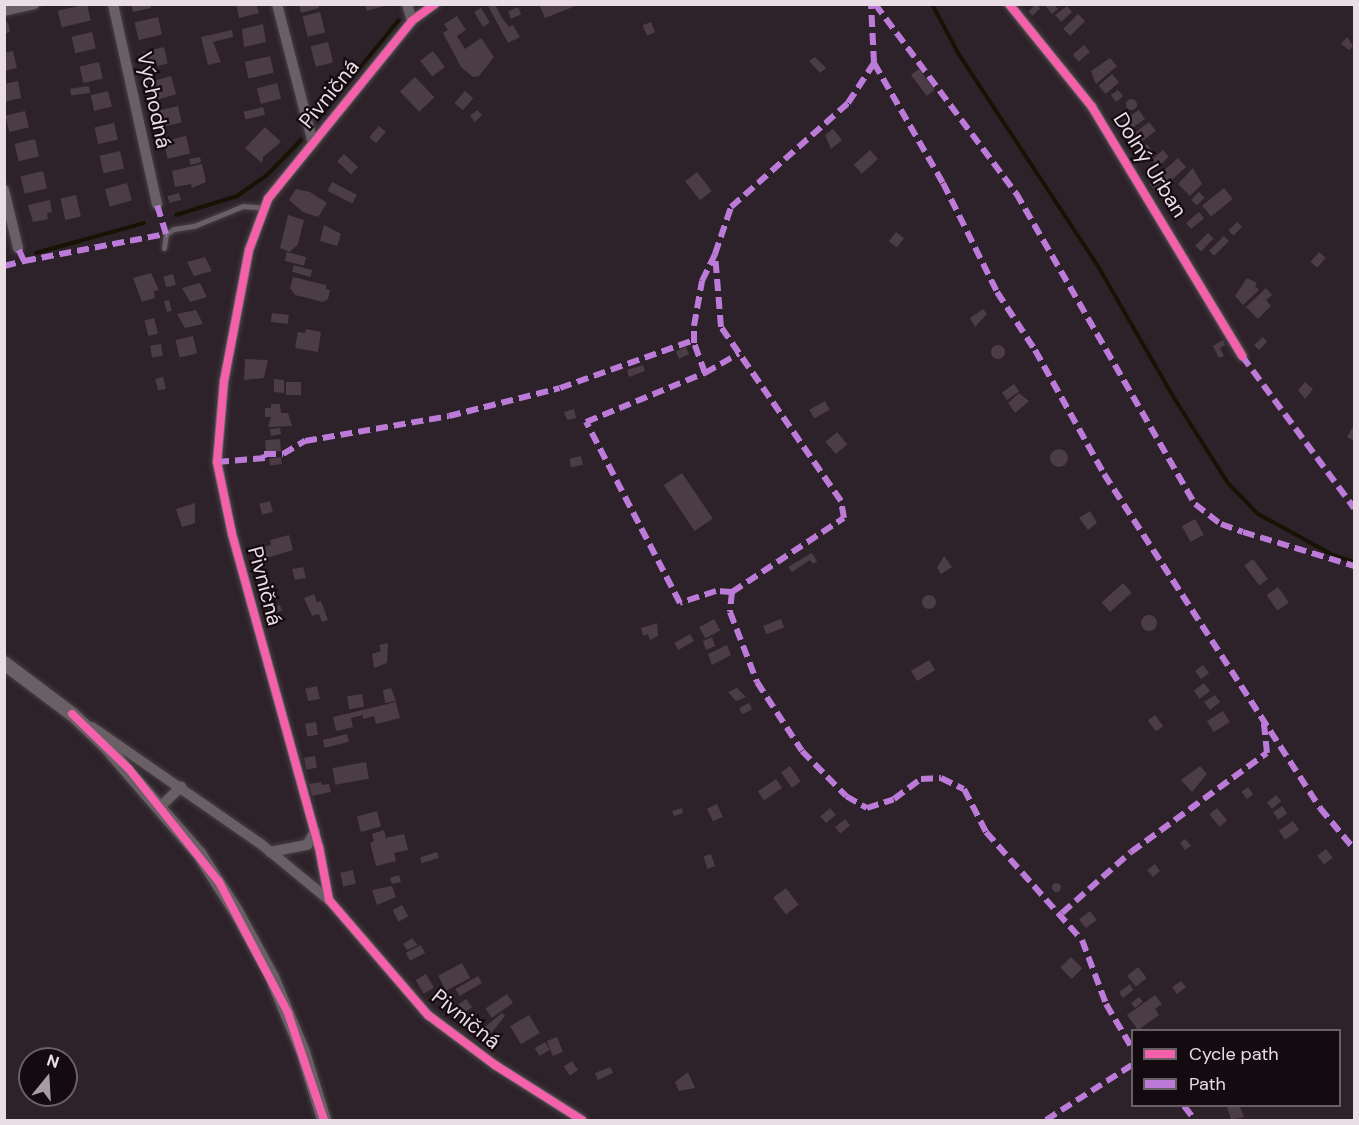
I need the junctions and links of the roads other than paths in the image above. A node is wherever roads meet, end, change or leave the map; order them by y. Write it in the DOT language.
graph roads {
  1 [pos="34,4"];
  2 [pos="113,4"];
  3 [pos="277,4"];
  4 [pos="407,4"];
  5 [pos="435,4"];
  6 [pos="1009,4"];
  7 [pos="4,11"];
  8 [pos="412,21"];
  9 [pos="313,143"];
  10 [pos="4,190"];
  11 [pos="157,204"];
  12 [pos="265,208"];
  13 [pos="18,248"];
  14 [pos="164,248"];
  15 [pos="1242,356"];
  16 [pos="4,663"];
  17 [pos="72,714"];
  18 [pos="181,787"];
  19 [pos="161,806"];
  20 [pos="315,831"];
  21 [pos="270,852"];
  22 [pos="329,900"];
  23 [pos="324,1120"];
  24 [pos="582,1120"];
  1 -- 7 [label="street"];
  2 -- 11 [label="street, Východná"];
  3 -- 9 [label="street"];
  4 -- 8 [label="street"];
  5 -- 8 [label="street, Pivničná"];
  6 -- 15 [label="street, Dolný Urban"];
  8 -- 9 [label="street, Pivničná"];
  9 -- 12 [label="street, Pivničná"];
  10 -- 13 [label="street"];
  12 -- 14 [label="lane"];
  12 -- 20 [label="street, Pivničná"];
  16 -- 17 [label="street"];
  17 -- 18 [label="street"];
  17 -- 19 [label="street"];
  18 -- 19 [label="street"];
  18 -- 21 [label="street"];
  19 -- 23 [label="street"];
  20 -- 21 [label="street"];
  20 -- 22 [label="street, Pivničná"];
  21 -- 22 [label="street"];
  22 -- 24 [label="street, Pivničná"];
}
